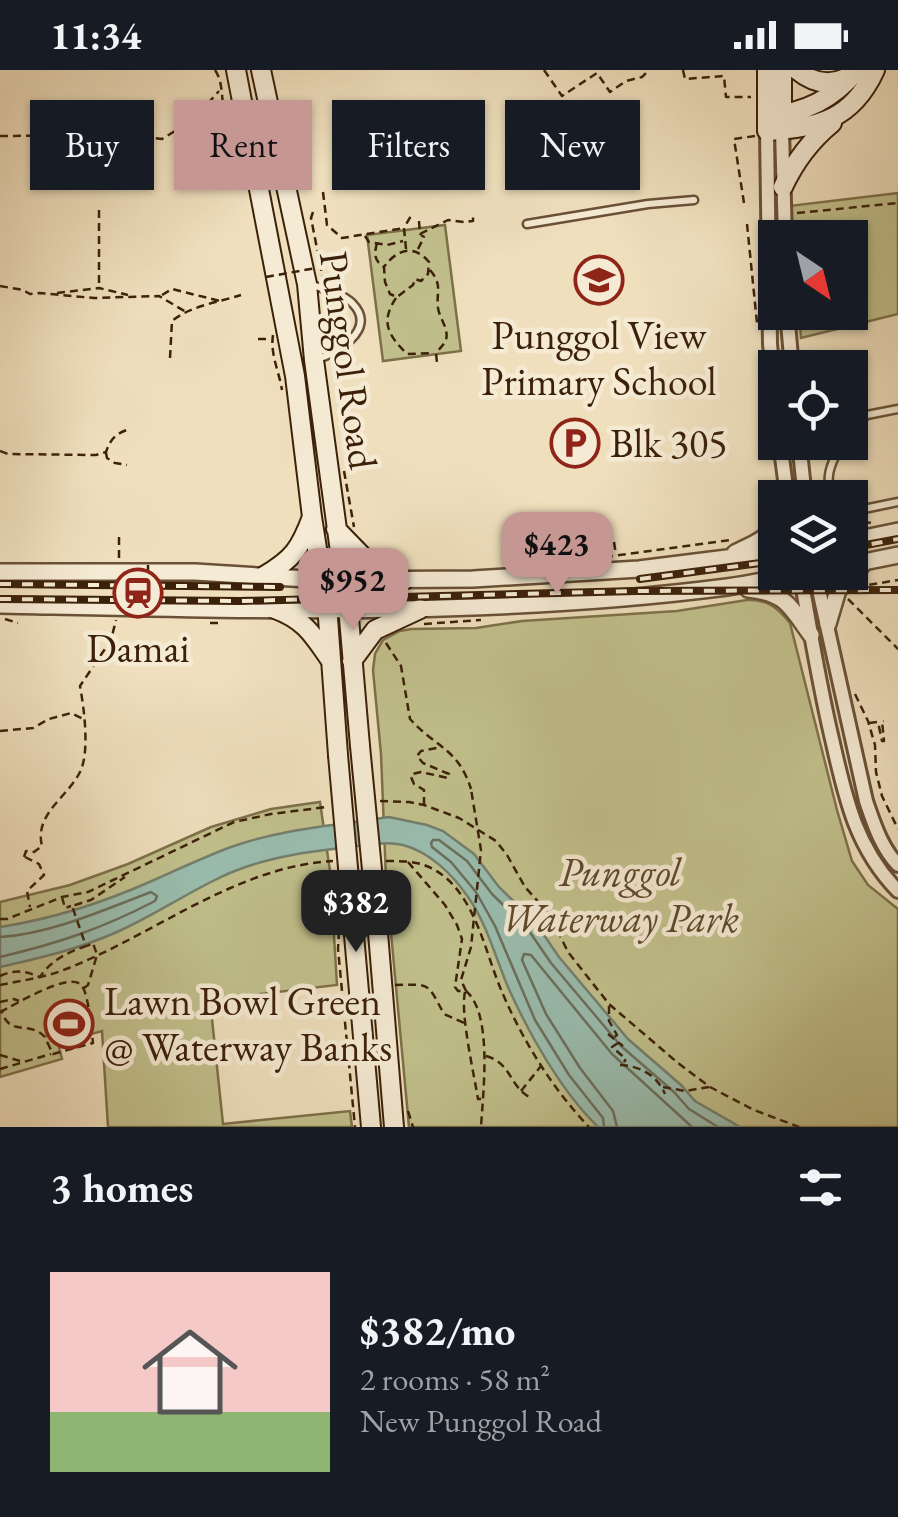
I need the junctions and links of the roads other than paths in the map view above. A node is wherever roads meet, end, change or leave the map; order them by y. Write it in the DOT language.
graph roads {
  1 [pos="225,70"];
  2 [pos="236,70"];
  3 [pos="261,70"];
  4 [pos="278,70"];
  5 [pos="767,70"];
  6 [pos="782,70"];
  7 [pos="797,70"];
  8 [pos="863,70"];
  9 [pos="241,92"];
  10 [pos="269,100"];
  11 [pos="271,100"];
  12 [pos="844,113"];
  13 [pos="771,126"];
  14 [pos="783,187"];
  15 [pos="292,190"];
  16 [pos="694,200"];
  17 [pos="784,220"];
  18 [pos="527,224"];
  19 [pos="316,280"];
  20 [pos="771,350"];
  21 [pos="321,358"];
  22 [pos="898,410"];
  23 [pos="868,415"];
  24 [pos="898,502"];
  25 [pos="868,508"];
  26 [pos="312,518"];
  27 [pos="336,528"];
  28 [pos="898,532"];
  29 [pos="868,536"];
  30 [pos="758,540"];
  31 [pos="728,549"];
  32 [pos="758,551"];
  33 [pos="898,555"];
  34 [pos="868,562"];
  35 [pos="0,572"];
  36 [pos="264,576"];
  37 [pos="322,580"];
  38 [pos="344,580"];
  39 [pos="404,580"];
  40 [pos="758,581"];
  41 [pos="729,586"];
  42 [pos="807,590"];
  43 [pos="813,590"];
  44 [pos="838,590"];
  45 [pos="0,605"];
  46 [pos="274,609"];
  47 [pos="420,609"];
  48 [pos="327,610"];
  49 [pos="348,610"];
  50 [pos="828,624"];
  51 [pos="811,634"];
  52 [pos="332,661"];
  53 [pos="352,662"];
  54 [pos="898,865"];
  55 [pos="898,891"];
  56 [pos="370,1127"];
  57 [pos="394,1127"];
  1 -- 9 [label="main road"];
  2 -- 9 [label="main road, Punggol Road"];
  3 -- 10 [label="main road, Punggol Road"];
  4 -- 11 [label="main road"];
  5 -- 13 [label="main road"];
  6 -- 13 [label="main road"];
  7 -- 8 [label="main road"];
  8 -- 12 [label="main road"];
  8 -- 13 [label="main road"];
  9 -- 26 [label="main road, Punggol Road"];
  12 -- 13 [label="main road"];
  12 -- 14 [label="main road"];
  13 -- 14 [label="street"];
  13 -- 20 [label="street"];
  14 -- 17 [label="street"];
  15 -- 19 [label="main road, Punggol Road"];
  16 -- 18 [label="lane"];
  19 -- 21 [label="main road, Punggol Road"];
  19 -- 21 [label="lane"];
  21 -- 27 [label="main road, Punggol Road"];
  22 -- 23 [label="lane"];
  24 -- 25 [label="lane"];
  26 -- 36 [label="main road"];
  26 -- 37 [label="main road, Punggol Road"];
  27 -- 38 [label="main road, Punggol Road"];
  27 -- 39 [label="main road"];
  28 -- 29 [label="street"];
  30 -- 31 [label="street"];
  31 -- 32 [label="street"];
  31 -- 39 [label="street"];
  33 -- 34 [label="street"];
  35 -- 36 [label="street"];
  36 -- 37 [label="street"];
  37 -- 38 [label="street"];
  37 -- 48 [label="main road, Punggol Road"];
  38 -- 39 [label="street"];
  38 -- 49 [label="main road, Punggol Road"];
  40 -- 41 [label="street"];
  41 -- 47 [label="street"];
  41 -- 51 [label="street"];
  42 -- 51 [label="street"];
  43 -- 50 [label="street"];
  44 -- 50 [label="street"];
  45 -- 46 [label="street"];
  46 -- 48 [label="street"];
  46 -- 52 [label="main road"];
  47 -- 49 [label="street"];
  47 -- 53 [label="main road"];
  48 -- 49 [label="street"];
  48 -- 52 [label="main road, Punggol Road"];
  49 -- 53 [label="main road, Punggol Road"];
  50 -- 54 [label="street"];
  51 -- 55 [label="street"];
  52 -- 56 [label="main road, Punggol Road, bridge"];
  53 -- 57 [label="main road, Punggol Road, bridge"];
}
